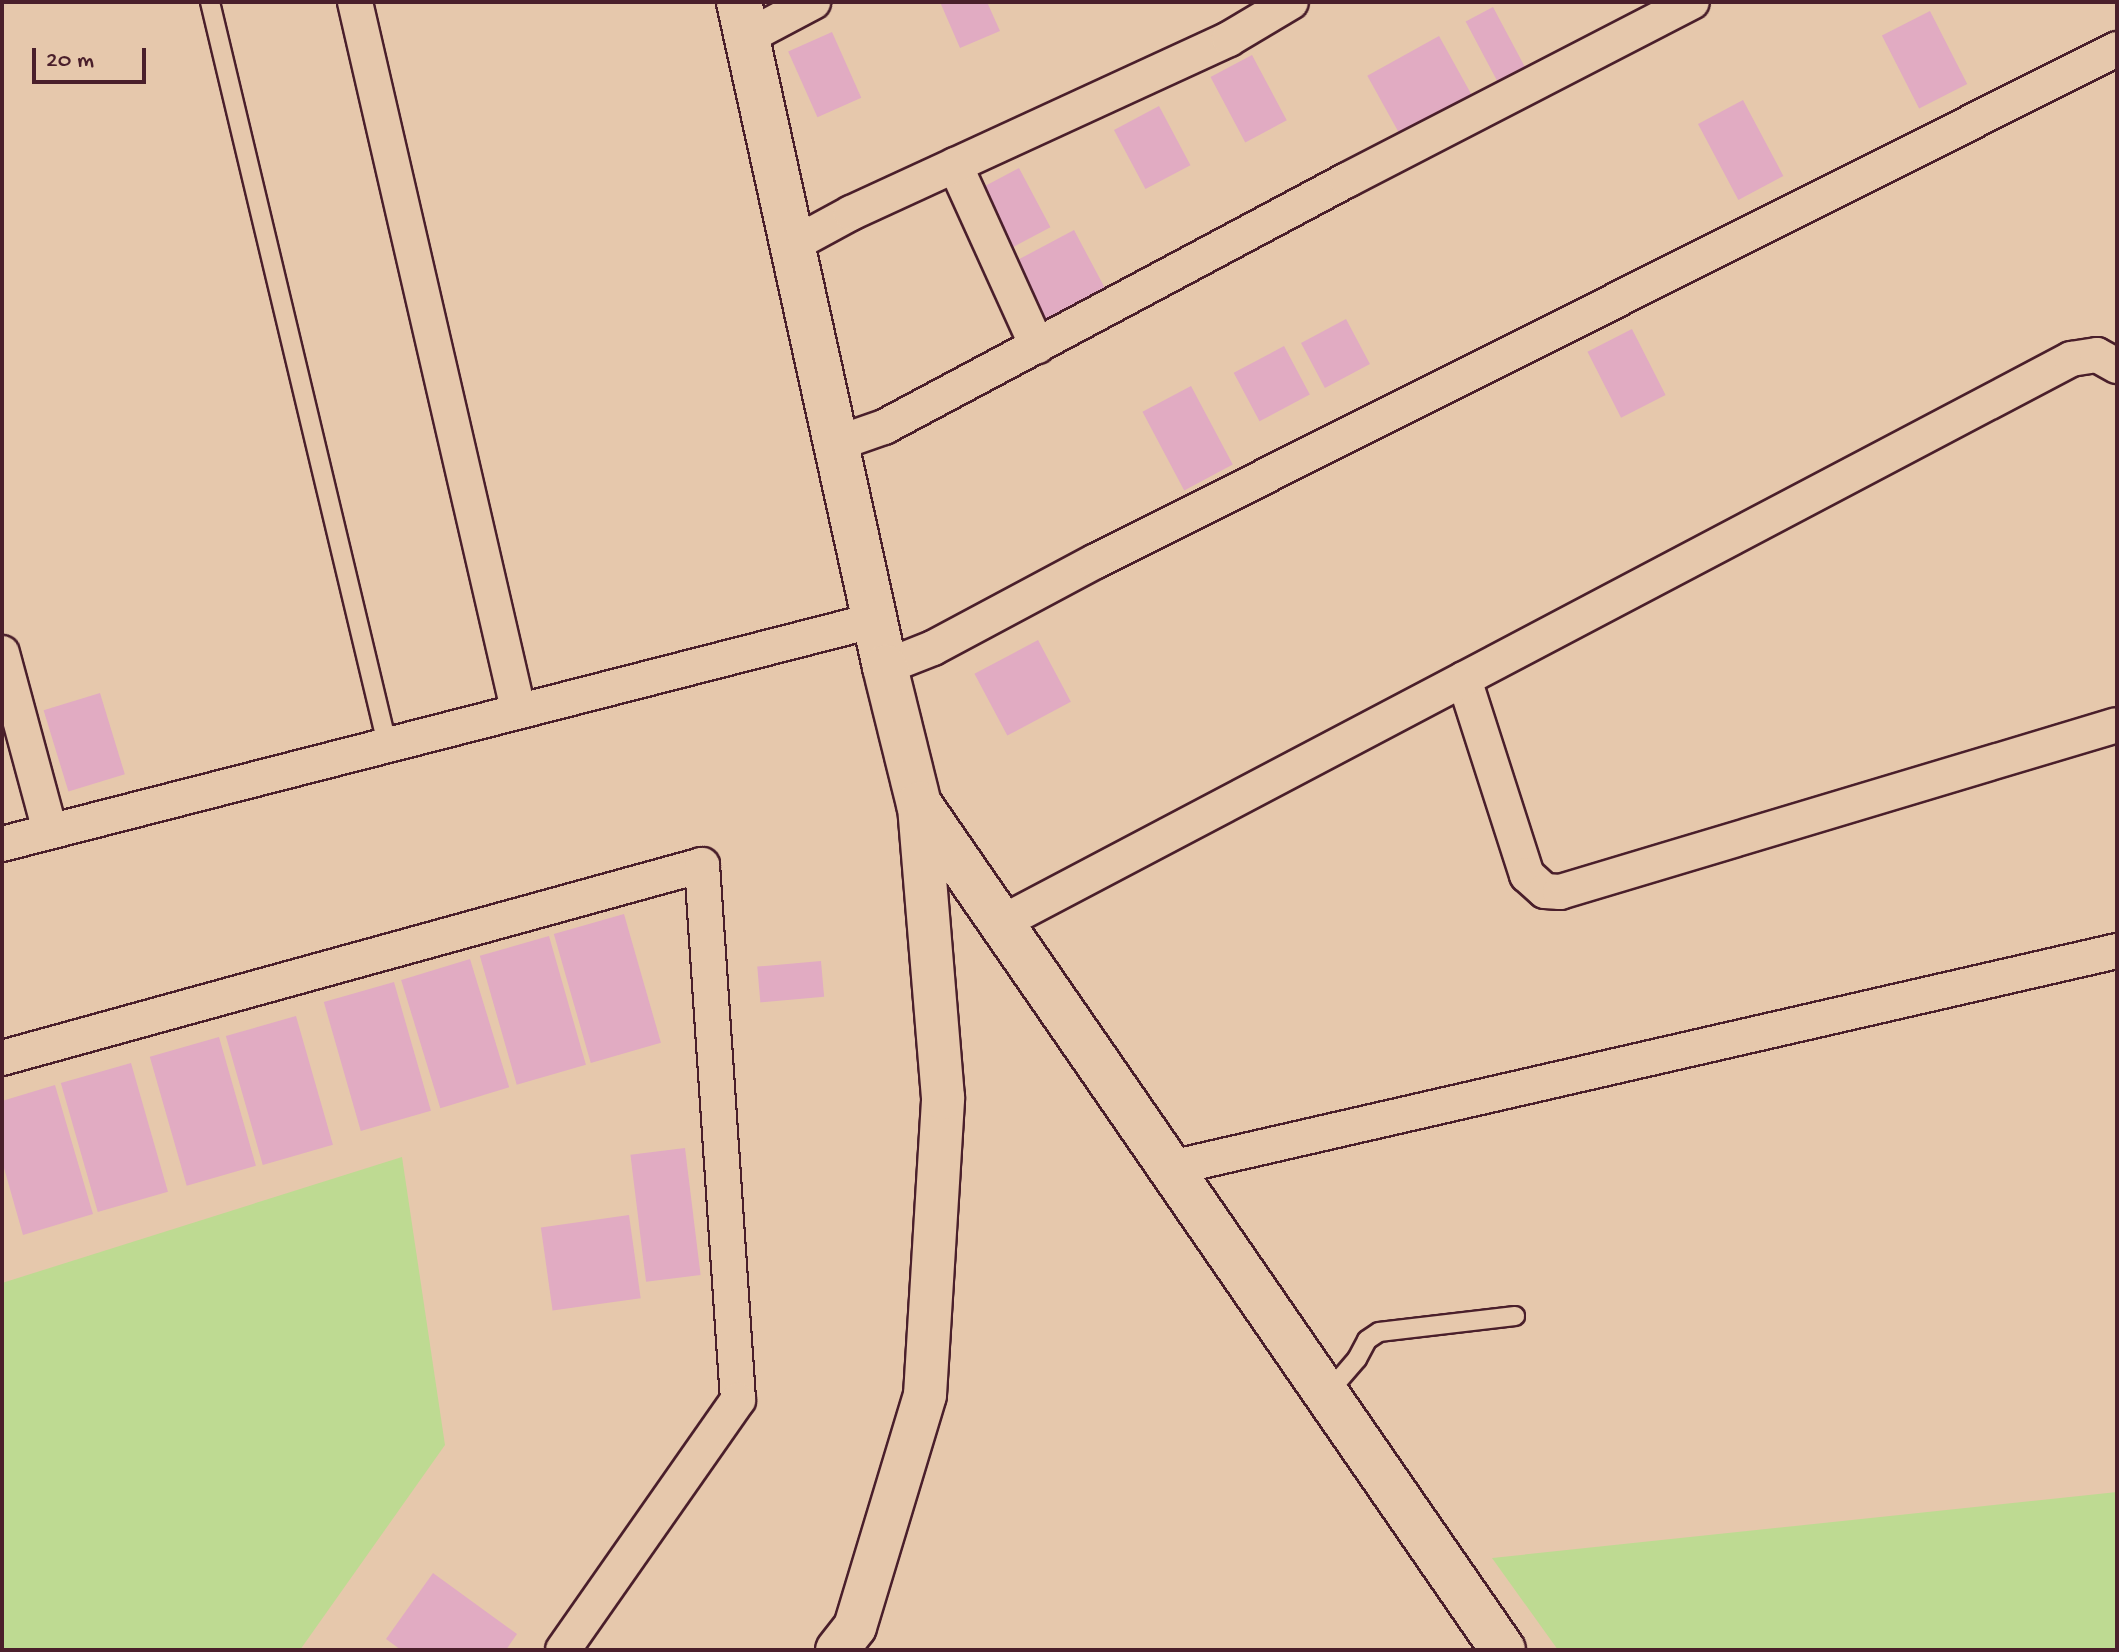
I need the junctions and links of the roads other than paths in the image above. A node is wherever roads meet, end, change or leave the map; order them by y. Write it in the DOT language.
graph roads {
  1 [pos="210,2"];
  2 [pos="355,2"];
  3 [pos="813,2"];
  4 [pos="1291,2"];
  5 [pos="1692,2"];
  6 [pos="743,20"];
  7 [pos="2117,49"];
  8 [pos="955,165"];
  9 [pos="794,244"];
  10 [pos="1037,346"];
  11 [pos="2117,366"];
  12 [pos="838,443"];
  13 [pos="876,620"];
  14 [pos="2,653"];
  15 [pos="885,667"];
  16 [pos="1464,679"];
  17 [pos="518,709"];
  18 [pos="2117,725"];
  19 [pos="387,744"];
  20 [pos="919,804"];
  21 [pos="50,831"];
  22 [pos="2,844"];
  23 [pos="1001,923"];
  24 [pos="2117,951"];
  25 [pos="2,1058"];
  26 [pos="1171,1168"];
  27 [pos="1515,1316"];
  28 [pos="1326,1395"];
  29 [pos="563,1650"];
  30 [pos="837,1650"];
  31 [pos="1503,1650"];
  1 -- 19 [label="lane"];
  2 -- 17 [label="street"];
  3 -- 6 [label="street"];
  4 -- 8 [label="street"];
  5 -- 10 [label="street"];
  6 -- 9 [label="main road"];
  7 -- 15 [label="street"];
  8 -- 9 [label="street"];
  8 -- 10 [label="street"];
  9 -- 12 [label="main road"];
  10 -- 12 [label="street"];
  11 -- 16 [label="street"];
  12 -- 13 [label="main road"];
  13 -- 15 [label="main road"];
  13 -- 17 [label="street"];
  14 -- 21 [label="street"];
  15 -- 20 [label="main road"];
  16 -- 18 [label="street"];
  16 -- 23 [label="street"];
  17 -- 19 [label="street"];
  19 -- 21 [label="street"];
  20 -- 23 [label="main road"];
  20 -- 30 [label="street"];
  21 -- 22 [label="street"];
  23 -- 26 [label="main road"];
  24 -- 26 [label="street"];
  25 -- 29 [label="street"];
  26 -- 28 [label="main road"];
  27 -- 28 [label="lane"];
  28 -- 31 [label="main road"];
}
